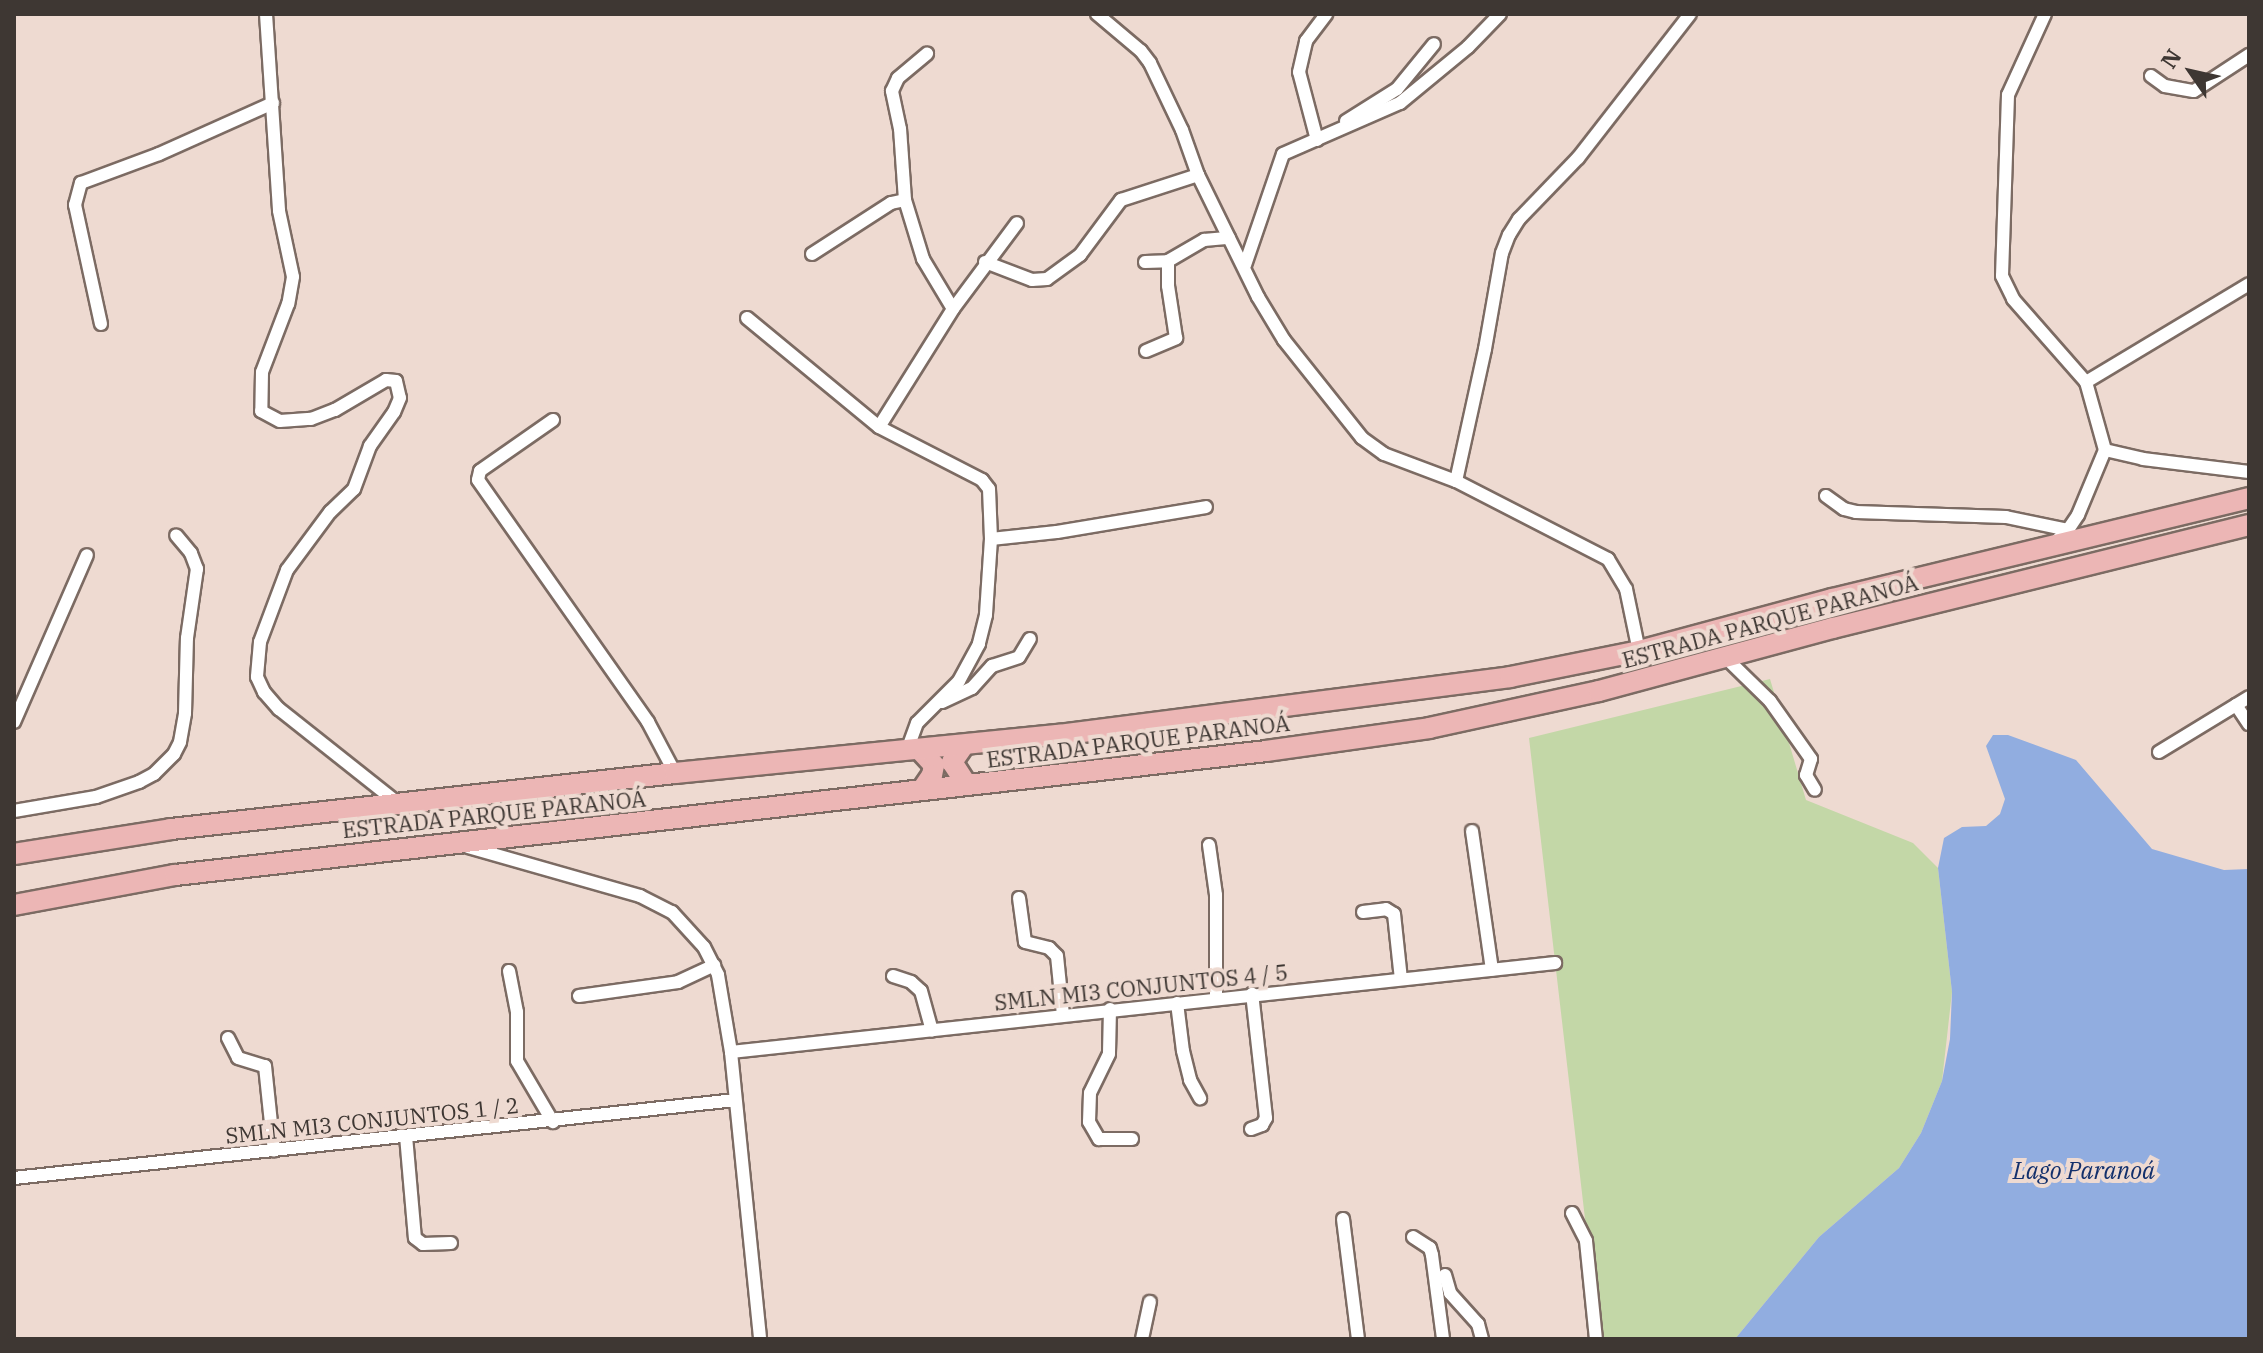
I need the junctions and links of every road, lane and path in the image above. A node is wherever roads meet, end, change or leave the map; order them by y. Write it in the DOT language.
graph roads {
  1 [pos="266,14"];
  2 [pos="1097,14"];
  3 [pos="1326,14"];
  4 [pos="1500,14"];
  5 [pos="1690,14"];
  6 [pos="2045,14"];
  7 [pos="1434,44"];
  8 [pos="927,54"];
  9 [pos="2249,55"];
  10 [pos="2151,76"];
  11 [pos="273,103"];
  12 [pos="1335,131"];
  13 [pos="1317,140"];
  14 [pos="1198,175"];
  15 [pos="905,200"];
  16 [pos="1017,223"];
  17 [pos="1229,238"];
  18 [pos="812,254"];
  19 [pos="1168,261"];
  20 [pos="985,262"];
  21 [pos="1145,262"];
  22 [pos="1245,265"];
  23 [pos="2249,284"];
  24 [pos="953,309"];
  25 [pos="747,318"];
  26 [pos="101,324"];
  27 [pos="1146,351"];
  28 [pos="2086,382"];
  29 [pos="553,420"];
  30 [pos="879,427"];
  31 [pos="2105,450"];
  32 [pos="2249,472"];
  33 [pos="1456,481"];
  34 [pos="1826,496"];
  35 [pos="2249,498"];
  36 [pos="1206,507"];
  37 [pos="2249,525"];
  38 [pos="2068,530"];
  39 [pos="176,535"];
  40 [pos="991,539"];
  41 [pos="2044,550"];
  42 [pos="87,555"];
  43 [pos="1832,599"];
  44 [pos="1833,628"];
  45 [pos="1030,639"];
  46 [pos="1639,651"];
  47 [pos="1725,657"];
  48 [pos="2249,697"];
  49 [pos="935,705"];
  50 [pos="2236,705"];
  51 [pos="14,722"];
  52 [pos="2249,724"];
  53 [pos="964,745"];
  54 [pos="913,749"];
  55 [pos="2159,752"];
  56 [pos="675,773"];
  57 [pos="967,785"];
  58 [pos="922,790"];
  59 [pos="1815,790"];
  60 [pos="399,804"];
  61 [pos="14,811"];
  62 [pos="1472,831"];
  63 [pos="522,835"];
  64 [pos="449,842"];
  65 [pos="1209,845"];
  66 [pos="14,854"];
  67 [pos="518,858"];
  68 [pos="1019,898"];
  69 [pos="14,905"];
  70 [pos="1363,912"];
  71 [pos="1555,963"];
  72 [pos="714,965"];
  73 [pos="1492,970"];
  74 [pos="509,971"];
  75 [pos="893,976"];
  76 [pos="1401,979"];
  77 [pos="1252,994"];
  78 [pos="579,996"];
  79 [pos="1216,999"];
  80 [pos="1177,1003"];
  81 [pos="1110,1009"];
  82 [pos="1063,1015"];
  83 [pos="932,1031"];
  84 [pos="228,1038"];
  85 [pos="731,1052"];
  86 [pos="1200,1098"];
  87 [pos="735,1100"];
  88 [pos="553,1122"];
  89 [pos="1251,1129"];
  90 [pos="406,1136"];
  91 [pos="1132,1139"];
  92 [pos="274,1151"];
  93 [pos="14,1178"];
  94 [pos="1572,1213"];
  95 [pos="1343,1219"];
  96 [pos="1413,1237"];
  97 [pos="451,1243"];
  98 [pos="1445,1275"];
  99 [pos="1150,1302"];
  100 [pos="760,1339"];
  101 [pos="1142,1339"];
  102 [pos="1358,1339"];
  103 [pos="1443,1339"];
  104 [pos="1482,1339"];
  105 [pos="1596,1339"];
  1 -- 11 [label="street"];
  2 -- 14 [label="street"];
  3 -- 13 [label="street"];
  4 -- 12 [label="street"];
  5 -- 33 [label="street"];
  6 -- 28 [label="street"];
  7 -- 12 [label="street"];
  8 -- 15 [label="street"];
  9 -- 10 [label="street"];
  11 -- 26 [label="street"];
  11 -- 60 [label="street"];
  12 -- 13 [label="street"];
  13 -- 22 [label="street"];
  14 -- 17 [label="street"];
  14 -- 20 [label="street"];
  15 -- 18 [label="street"];
  15 -- 24 [label="street"];
  16 -- 20 [label="street"];
  17 -- 19 [label="street"];
  17 -- 22 [label="street"];
  19 -- 21 [label="street"];
  19 -- 27 [label="street"];
  20 -- 24 [label="street"];
  22 -- 33 [label="street"];
  23 -- 28 [label="street"];
  24 -- 30 [label="street"];
  25 -- 30 [label="street"];
  28 -- 31 [label="street"];
  29 -- 56 [label="street"];
  30 -- 40 [label="street"];
  31 -- 32 [label="street"];
  31 -- 38 [label="street"];
  33 -- 46 [label="street"];
  34 -- 38 [label="street"];
  35 -- 41 [label="main road, ESTRADA PARQUE PARANOÁ"];
  36 -- 40 [label="street"];
  37 -- 44 [label="main road, ESTRADA PARQUE PARANOÁ"];
  38 -- 41 [label="street"];
  39 -- 61 [label="street"];
  40 -- 49 [label="street"];
  41 -- 43 [label="main road, ESTRADA PARQUE PARANOÁ"];
  42 -- 51 [label="street"];
  43 -- 44 [label="main road"];
  43 -- 46 [label="main road, ESTRADA PARQUE PARANOÁ"];
  44 -- 47 [label="main road, ESTRADA PARQUE PARANOÁ"];
  45 -- 49 [label="street"];
  46 -- 53 [label="main road, ESTRADA PARQUE PARANOÁ"];
  47 -- 57 [label="main road, ESTRADA PARQUE PARANOÁ"];
  47 -- 59 [label="street"];
  48 -- 50 [label="street"];
  49 -- 54 [label="street"];
  50 -- 52 [label="street"];
  50 -- 55 [label="street"];
  53 -- 54 [label="main road, ESTRADA PARQUE PARANOÁ"];
  53 -- 57 [label="main road"];
  54 -- 56 [label="main road, ESTRADA PARQUE PARANOÁ"];
  54 -- 58 [label="main road"];
  56 -- 60 [label="main road, ESTRADA PARQUE PARANOÁ"];
  57 -- 58 [label="main road, ESTRADA PARQUE PARANOÁ"];
  58 -- 63 [label="main road, ESTRADA PARQUE PARANOÁ"];
  60 -- 66 [label="main road, ESTRADA PARQUE PARANOÁ"];
  62 -- 73 [label="street"];
  63 -- 64 [label="main road, ESTRADA PARQUE PARANOÁ"];
  63 -- 67 [label="street"];
  64 -- 67 [label="street"];
  64 -- 69 [label="main road, ESTRADA PARQUE PARANOÁ"];
  65 -- 79 [label="street"];
  67 -- 72 [label="street"];
  68 -- 82 [label="street"];
  70 -- 76 [label="street"];
  71 -- 73 [label="street, SMLN MI3 CONJUNTOS 4 / 5"];
  72 -- 78 [label="street"];
  72 -- 85 [label="street"];
  73 -- 76 [label="street, SMLN MI3 CONJUNTOS 4 / 5"];
  74 -- 88 [label="street"];
  75 -- 83 [label="street"];
  76 -- 77 [label="street, SMLN MI3 CONJUNTOS 4 / 5"];
  77 -- 79 [label="street, SMLN MI3 CONJUNTOS 4 / 5"];
  77 -- 89 [label="street"];
  79 -- 80 [label="street, SMLN MI3 CONJUNTOS 4 / 5"];
  80 -- 81 [label="street, SMLN MI3 CONJUNTOS 4 / 5"];
  80 -- 86 [label="street"];
  81 -- 82 [label="street, SMLN MI3 CONJUNTOS 4 / 5"];
  81 -- 91 [label="street"];
  82 -- 83 [label="street, SMLN MI3 CONJUNTOS 4 / 5"];
  83 -- 85 [label="street, SMLN MI3 CONJUNTOS 4 / 5"];
  84 -- 92 [label="street"];
  85 -- 87 [label="street"];
  87 -- 88 [label="street, SMLN MI3 CONJUNTOS 1 / 2"];
  87 -- 100 [label="street"];
  88 -- 90 [label="street, SMLN MI3 CONJUNTOS 1 / 2"];
  90 -- 92 [label="street, SMLN MI3 CONJUNTOS 1 / 2"];
  90 -- 97 [label="street"];
  92 -- 93 [label="street, SMLN MI3 CONJUNTOS 1 / 2"];
  94 -- 105 [label="street"];
  95 -- 102 [label="street"];
  96 -- 103 [label="street"];
  98 -- 104 [label="street"];
  99 -- 101 [label="street"];
}
